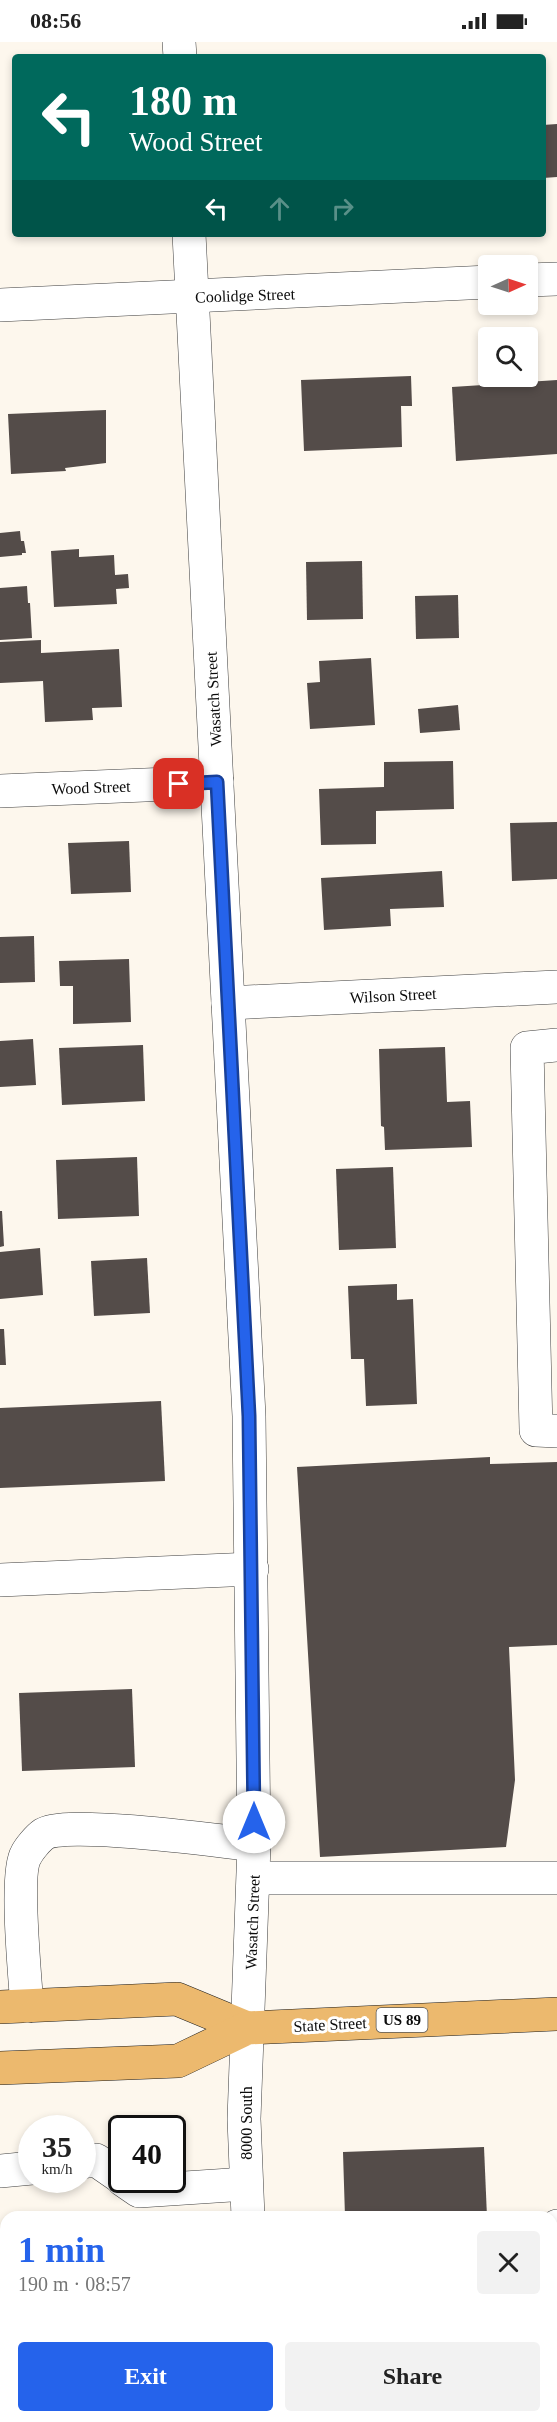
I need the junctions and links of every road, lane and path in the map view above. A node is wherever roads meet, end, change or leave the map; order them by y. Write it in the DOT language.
graph roads {
  1 [pos="189,237"];
  2 [pos="557,279"];
  3 [pos="538,280"];
  4 [pos="478,283"];
  5 [pos="192,297"];
  6 [pos="0,305"];
  7 [pos="217,782"];
  8 [pos="0,791"];
  9 [pos="557,987"];
  10 [pos="228,1003"];
  11 [pos="557,1045"];
  12 [pos="557,1431"];
  13 [pos="252,1569"];
  14 [pos="0,1581"];
  15 [pos="254,1845"];
  16 [pos="254,1878"];
  17 [pos="557,1878"];
  18 [pos="13,2007"];
  19 [pos="557,2014"];
  20 [pos="247,2028"];
  21 [pos="0,2068"];
  22 [pos="18,2169"];
  23 [pos="0,2171"];
  24 [pos="246,2184"];
  25 [pos="186,2188"];
  26 [pos="248,2211"];
  1 -- 5 [label="street, Wasatch Street"];
  2 -- 3 [label="street"];
  4 -- 5 [label="street, Coolidge Street"];
  5 -- 6 [label="street, Coolidge Street"];
  5 -- 7 [label="street, Wasatch Street"];
  7 -- 8 [label="street, Wood Street"];
  7 -- 10 [label="street, Wasatch Street"];
  9 -- 10 [label="street, Wilson Street"];
  10 -- 13 [label="street, Wasatch Street"];
  11 -- 12 [label="street"];
  13 -- 14 [label="street"];
  13 -- 15 [label="street, Wasatch Street"];
  15 -- 16 [label="street, Wasatch Street"];
  15 -- 18 [label="street"];
  16 -- 17 [label="street"];
  16 -- 20 [label="street, Wasatch Street"];
  18 -- 20 [label="main road, State Street / US 89"];
  19 -- 20 [label="main road, State Street / US 89"];
  20 -- 21 [label="main road, State Street / US 89"];
  20 -- 24 [label="street, 8000 South"];
  22 -- 23 [label="street"];
  24 -- 25 [label="street"];
  24 -- 26 [label="street, 8000 South"];
}
